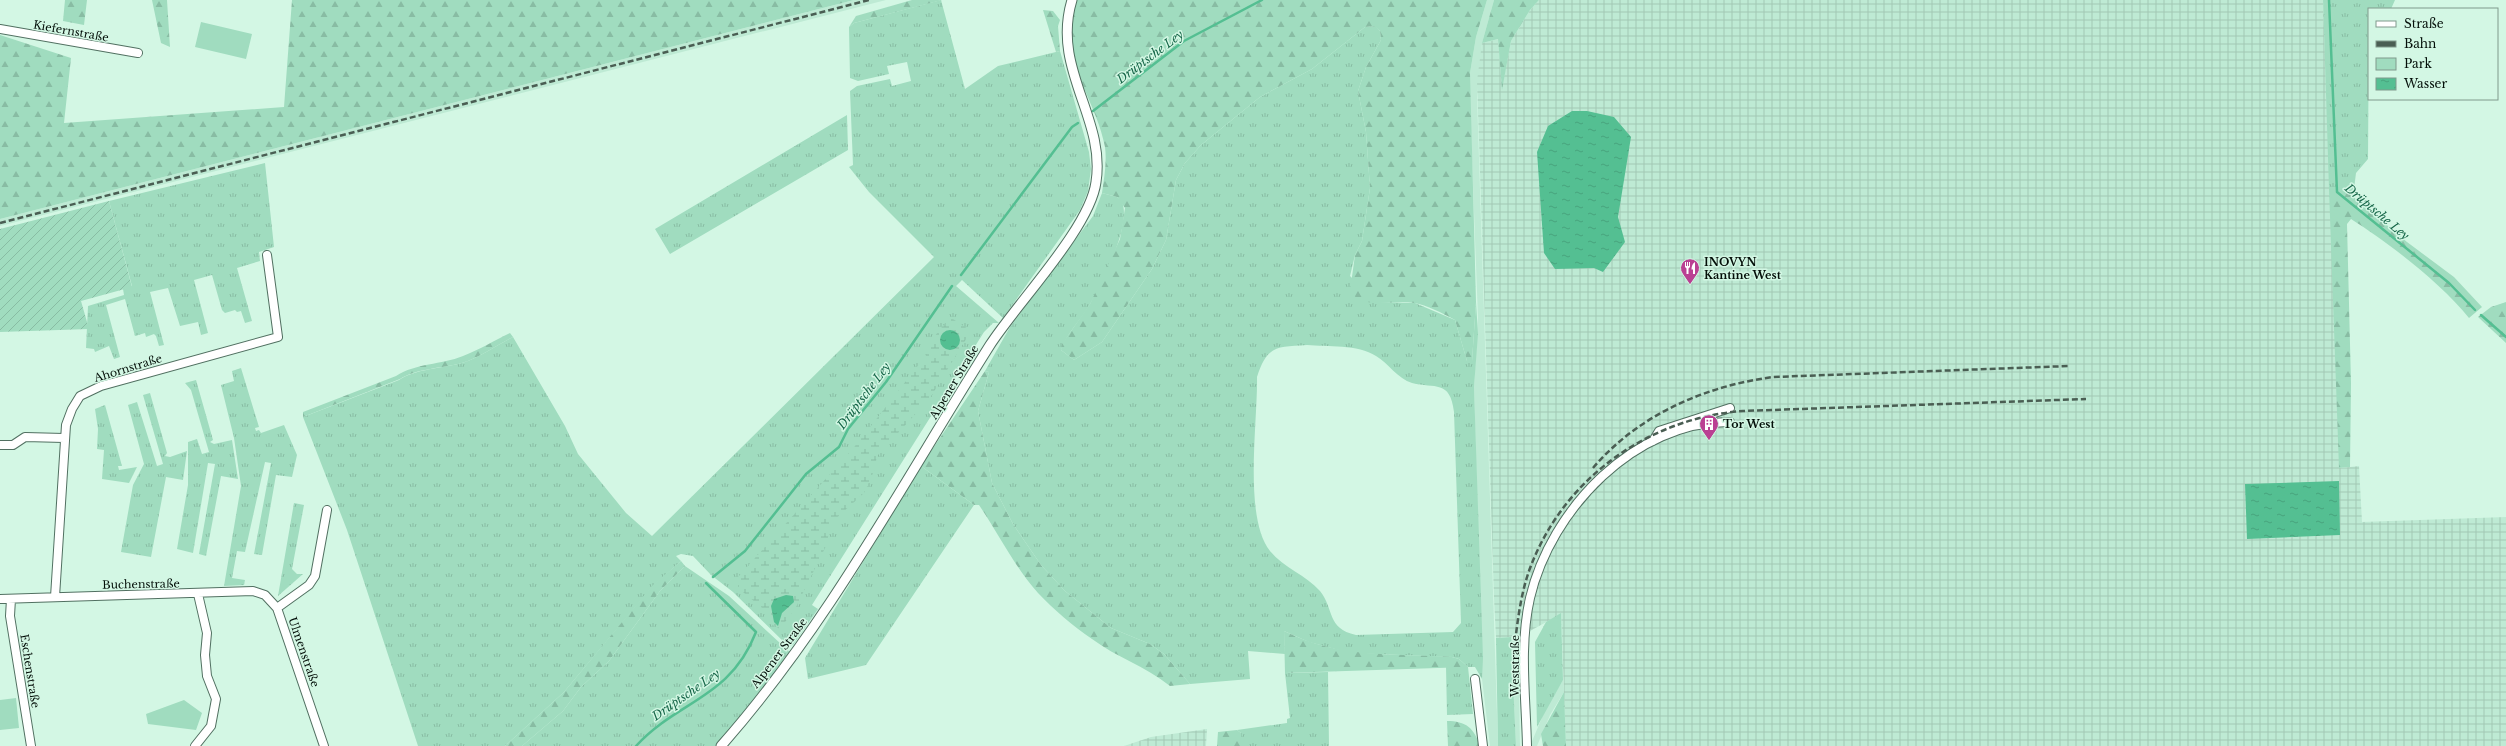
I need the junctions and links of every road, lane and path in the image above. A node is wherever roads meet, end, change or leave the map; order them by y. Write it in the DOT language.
graph roads {
  1 [pos="1072,0"];
  2 [pos="0,30"];
  3 [pos="138,53"];
  4 [pos="267,255"];
  5 [pos="1730,408"];
  6 [pos="1730,422"];
  7 [pos="64,438"];
  8 [pos="1652,441"];
  9 [pos="0,445"];
  10 [pos="327,510"];
  11 [pos="198,594"];
  12 [pos="55,597"];
  13 [pos="0,599"];
  14 [pos="11,599"];
  15 [pos="277,608"];
  16 [pos="1475,679"];
  17 [pos="31,746"];
  18 [pos="195,746"];
  19 [pos="324,746"];
  20 [pos="721,746"];
  21 [pos="1483,746"];
  22 [pos="1527,746"];
  1 -- 20 [label="street, Alpener Straße"];
  2 -- 3 [label="street, Kiefernstraße"];
  4 -- 7 [label="street, Ahornstraße"];
  5 -- 8 [label="street, Weststraße"];
  6 -- 8 [label="street, Weststraße"];
  7 -- 9 [label="street"];
  7 -- 12 [label="street, Ahornstraße"];
  8 -- 22 [label="street, Weststraße"];
  10 -- 15 [label="street, Ulmenstraße"];
  11 -- 12 [label="street, Buchenstraße"];
  11 -- 15 [label="street, Buchenstraße"];
  11 -- 18 [label="street"];
  12 -- 14 [label="street, Buchenstraße"];
  13 -- 14 [label="street, Buchenstraße"];
  14 -- 17 [label="street, Eschenstraße"];
  15 -- 19 [label="street, Ulmenstraße"];
  16 -- 21 [label="street"];
}
